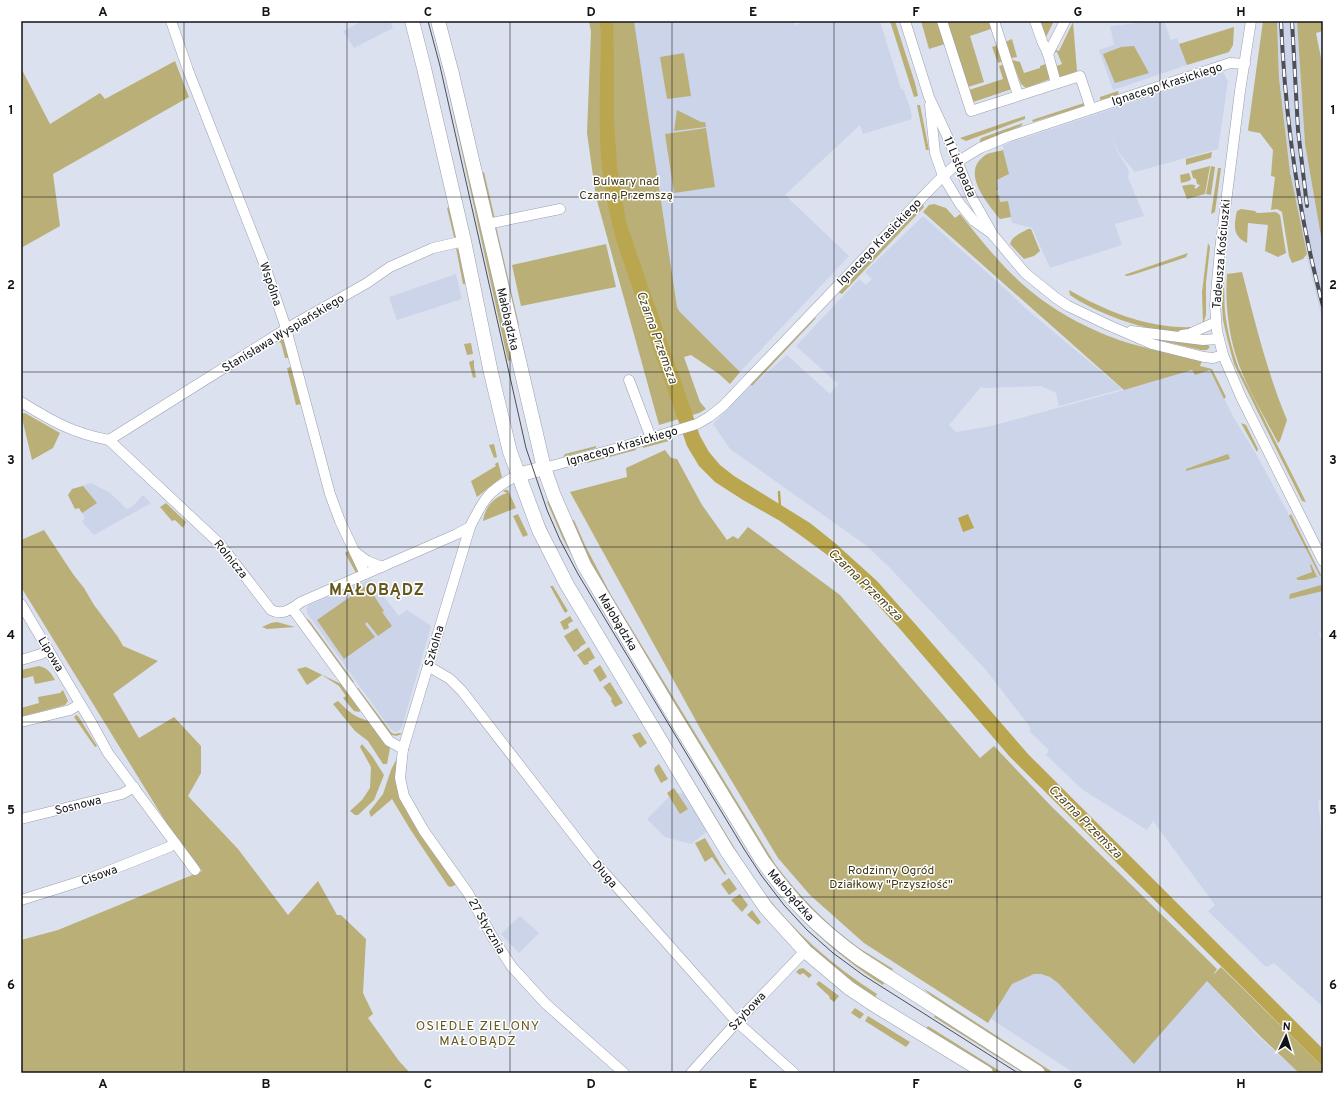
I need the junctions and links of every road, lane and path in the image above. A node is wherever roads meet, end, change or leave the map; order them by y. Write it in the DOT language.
graph roads {
  1 [pos="171,21"];
  2 [pos="412,21"];
  3 [pos="438,21"];
  4 [pos="906,21"];
  5 [pos="942,21"];
  6 [pos="994,21"];
  7 [pos="1035,21"];
  8 [pos="1065,21"];
  9 [pos="1251,21"];
  10 [pos="1048,54"];
  11 [pos="1245,64"];
  12 [pos="1056,83"];
  13 [pos="1018,95"];
  14 [pos="929,97"];
  15 [pos="1091,109"];
  16 [pos="958,163"];
  17 [pos="943,176"];
  18 [pos="560,209"];
  19 [pos="487,224"];
  20 [pos="993,235"];
  21 [pos="464,241"];
  22 [pos="1216,322"];
  23 [pos="1117,329"];
  24 [pos="286,330"];
  25 [pos="1174,336"];
  26 [pos="1218,339"];
  27 [pos="1223,355"];
  28 [pos="629,380"];
  29 [pos="21,402"];
  30 [pos="651,438"];
  31 [pos="109,440"];
  32 [pos="544,468"];
  33 [pos="518,476"];
  34 [pos="470,527"];
  35 [pos="457,534"];
  36 [pos="465,543"];
  37 [pos="355,552"];
  38 [pos="1323,561"];
  39 [pos="382,567"];
  40 [pos="365,574"];
  41 [pos="21,604"];
  42 [pos="292,608"];
  43 [pos="48,650"];
  44 [pos="21,660"];
  45 [pos="428,666"];
  46 [pos="80,704"];
  47 [pos="21,722"];
  48 [pos="403,749"];
  49 [pos="134,787"];
  50 [pos="21,819"];
  51 [pos="175,843"];
  52 [pos="195,870"];
  53 [pos="21,900"];
  54 [pos="805,951"];
  55 [pos="737,1022"];
  56 [pos="624,1073"];
  57 [pos="691,1073"];
  58 [pos="794,1073"];
  59 [pos="986,1073"];
  60 [pos="1038,1073"];
  1 -- 24 [label="street, Wspólna"];
  2 -- 21 [label="street, Małobądzka"];
  3 -- 19 [label="street, Małobądzka"];
  4 -- 14 [label="street, 11 Listopada"];
  5 -- 13 [label="street"];
  6 -- 13 [label="street"];
  7 -- 10 [label="street"];
  8 -- 10 [label="street"];
  9 -- 11 [label="street, Tadeusza Kościuszki"];
  10 -- 12 [label="street"];
  11 -- 15 [label="street, Ignacego Krasickiego"];
  11 -- 22 [label="street, Tadeusza Kościuszki"];
  12 -- 13 [label="street"];
  12 -- 15 [label="street"];
  14 -- 16 [label="street, 11 Listopada"];
  14 -- 17 [label="street, 11 Listopada"];
  15 -- 16 [label="street, Ignacego Krasickiego"];
  16 -- 17 [label="street, Ignacego Krasickiego"];
  16 -- 20 [label="street, 11 Listopada"];
  17 -- 20 [label="street, 11 Listopada"];
  17 -- 30 [label="street, Ignacego Krasickiego"];
  18 -- 19 [label="street"];
  19 -- 32 [label="street, Małobądzka"];
  20 -- 23 [label="street, 11 Listopada"];
  21 -- 24 [label="street, Stanisława Wyspiańskiego"];
  21 -- 33 [label="street, Małobądzka"];
  22 -- 25 [label="street, 11 Listopada"];
  22 -- 26 [label="street, Tadeusza Kościuszki"];
  23 -- 25 [label="street, 11 Listopada"];
  23 -- 27 [label="street, 11 Listopada"];
  24 -- 31 [label="street, Stanisława Wyspiańskiego"];
  24 -- 37 [label="street, Wspólna"];
  25 -- 26 [label="street, 11 Listopada"];
  26 -- 27 [label="street, Tadeusza Kościuszki"];
  27 -- 38 [label="street, Tadeusza Kościuszki"];
  28 -- 30 [label="street"];
  29 -- 31 [label="street"];
  30 -- 32 [label="street, Ignacego Krasickiego"];
  31 -- 42 [label="street, Rolnicza"];
  32 -- 33 [label="street"];
  32 -- 60 [label="street, Małobądzka"];
  33 -- 34 [label="street, Szkolna"];
  33 -- 54 [label="street, Małobądzka"];
  34 -- 35 [label="street"];
  34 -- 36 [label="street, Szkolna"];
  35 -- 36 [label="street"];
  35 -- 39 [label="street"];
  36 -- 45 [label="street, Szkolna"];
  37 -- 39 [label="street"];
  37 -- 40 [label="street, Wspólna"];
  39 -- 40 [label="street"];
  40 -- 42 [label="street"];
  41 -- 43 [label="street, Lipowa"];
  42 -- 48 [label="street"];
  43 -- 44 [label="street"];
  43 -- 46 [label="street, Lipowa"];
  45 -- 48 [label="street, Szkolna"];
  45 -- 55 [label="street, Długa"];
  46 -- 47 [label="street"];
  46 -- 49 [label="street, Lipowa"];
  48 -- 56 [label="street, 27 Stycznia"];
  49 -- 50 [label="street, Sosnowa"];
  49 -- 51 [label="street, Lipowa"];
  51 -- 52 [label="street, Lipowa"];
  51 -- 53 [label="street, Cisowa"];
  54 -- 55 [label="street, Szybowa"];
  54 -- 59 [label="street, Małobądzka"];
  55 -- 57 [label="street, Szybowa"];
  55 -- 58 [label="street, Długa"];
}
